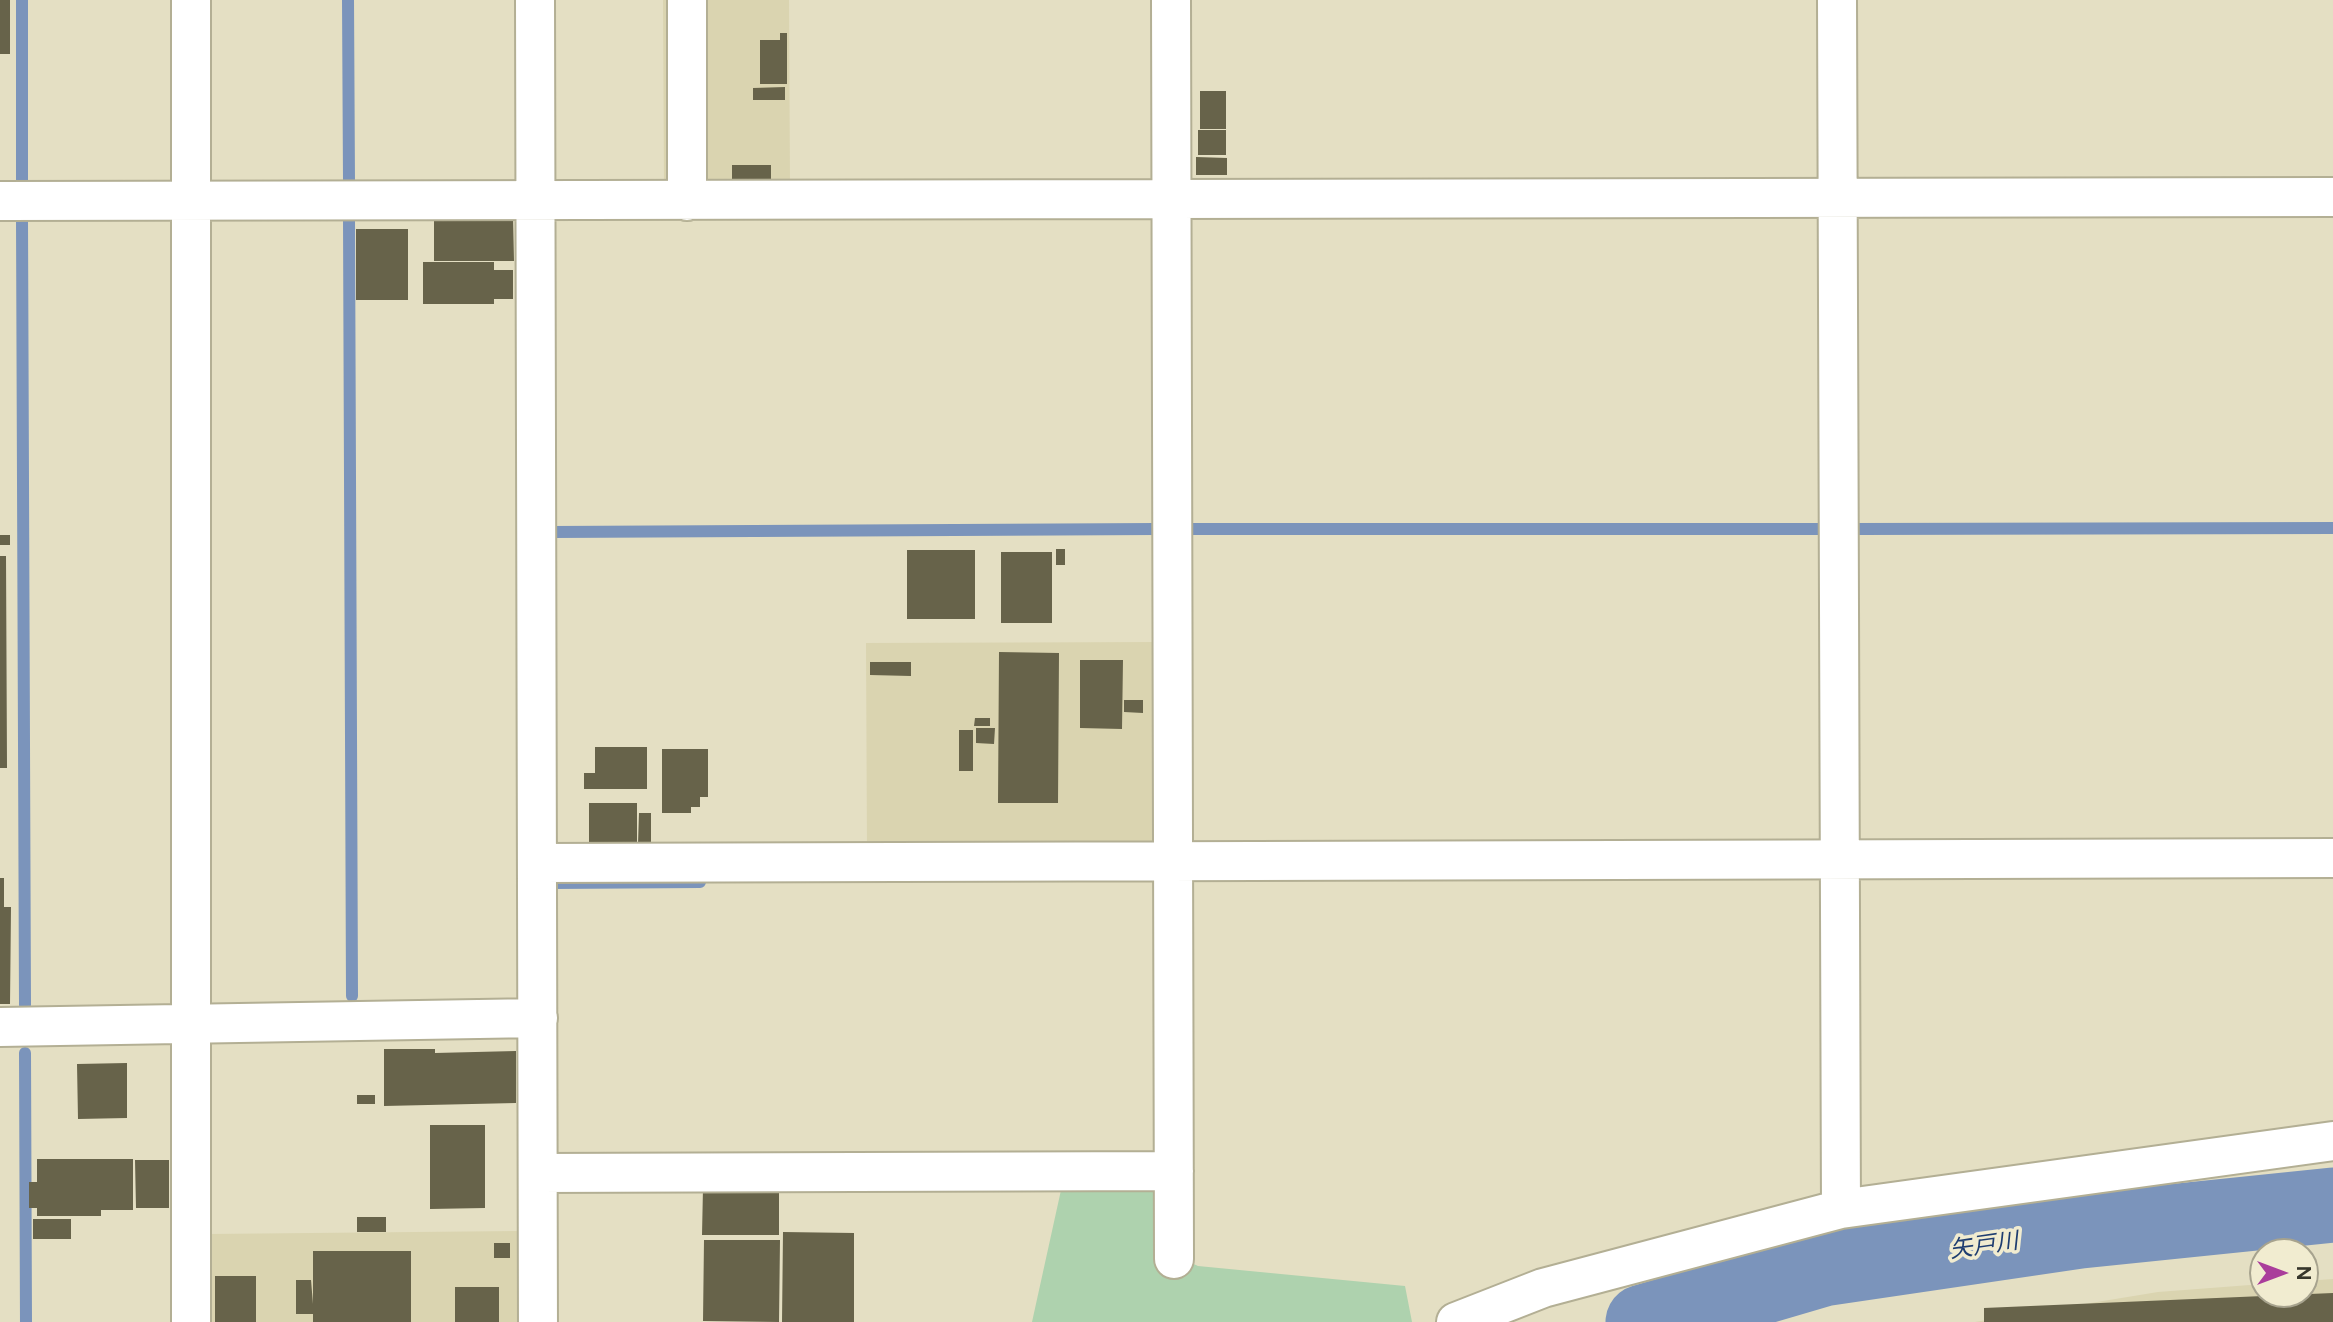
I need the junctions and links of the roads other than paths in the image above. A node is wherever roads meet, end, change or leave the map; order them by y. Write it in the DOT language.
graph roads {
  1 [pos="191,0"];
  2 [pos="535,0"];
  3 [pos="687,0"];
  4 [pos="1171,0"];
  5 [pos="1837,0"];
  6 [pos="2333,197"];
  7 [pos="1837,198"];
  8 [pos="192,199"];
  9 [pos="1172,200"];
  10 [pos="0,201"];
  11 [pos="534,201"];
  12 [pos="687,201"];
  13 [pos="2333,858"];
  14 [pos="1840,859"];
  15 [pos="1174,861"];
  16 [pos="538,863"];
  17 [pos="538,1018"];
  18 [pos="191,1024"];
  19 [pos="0,1027"];
  20 [pos="2333,1141"];
  21 [pos="1174,1171"];
  22 [pos="538,1173"];
  23 [pos="1842,1209"];
  24 [pos="1174,1259"];
  25 [pos="191,1322"];
  26 [pos="538,1322"];
  27 [pos="1456,1322"];
  1 -- 8 [label="street"];
  2 -- 11 [label="street"];
  3 -- 12 [label="street"];
  4 -- 9 [label="street"];
  5 -- 7 [label="street"];
  6 -- 7 [label="street"];
  7 -- 9 [label="street"];
  7 -- 14 [label="street"];
  8 -- 10 [label="street"];
  8 -- 11 [label="street"];
  8 -- 18 [label="street"];
  9 -- 12 [label="street"];
  9 -- 15 [label="street"];
  11 -- 12 [label="street"];
  11 -- 16 [label="street"];
  13 -- 14 [label="street"];
  14 -- 15 [label="street"];
  14 -- 23 [label="street"];
  15 -- 16 [label="street"];
  15 -- 21 [label="street"];
  16 -- 17 [label="street"];
  17 -- 18 [label="street"];
  17 -- 22 [label="street"];
  18 -- 19 [label="street"];
  18 -- 25 [label="street"];
  20 -- 23 [label="street"];
  21 -- 22 [label="street"];
  21 -- 24 [label="street"];
  22 -- 26 [label="street"];
  23 -- 27 [label="street"];
}
